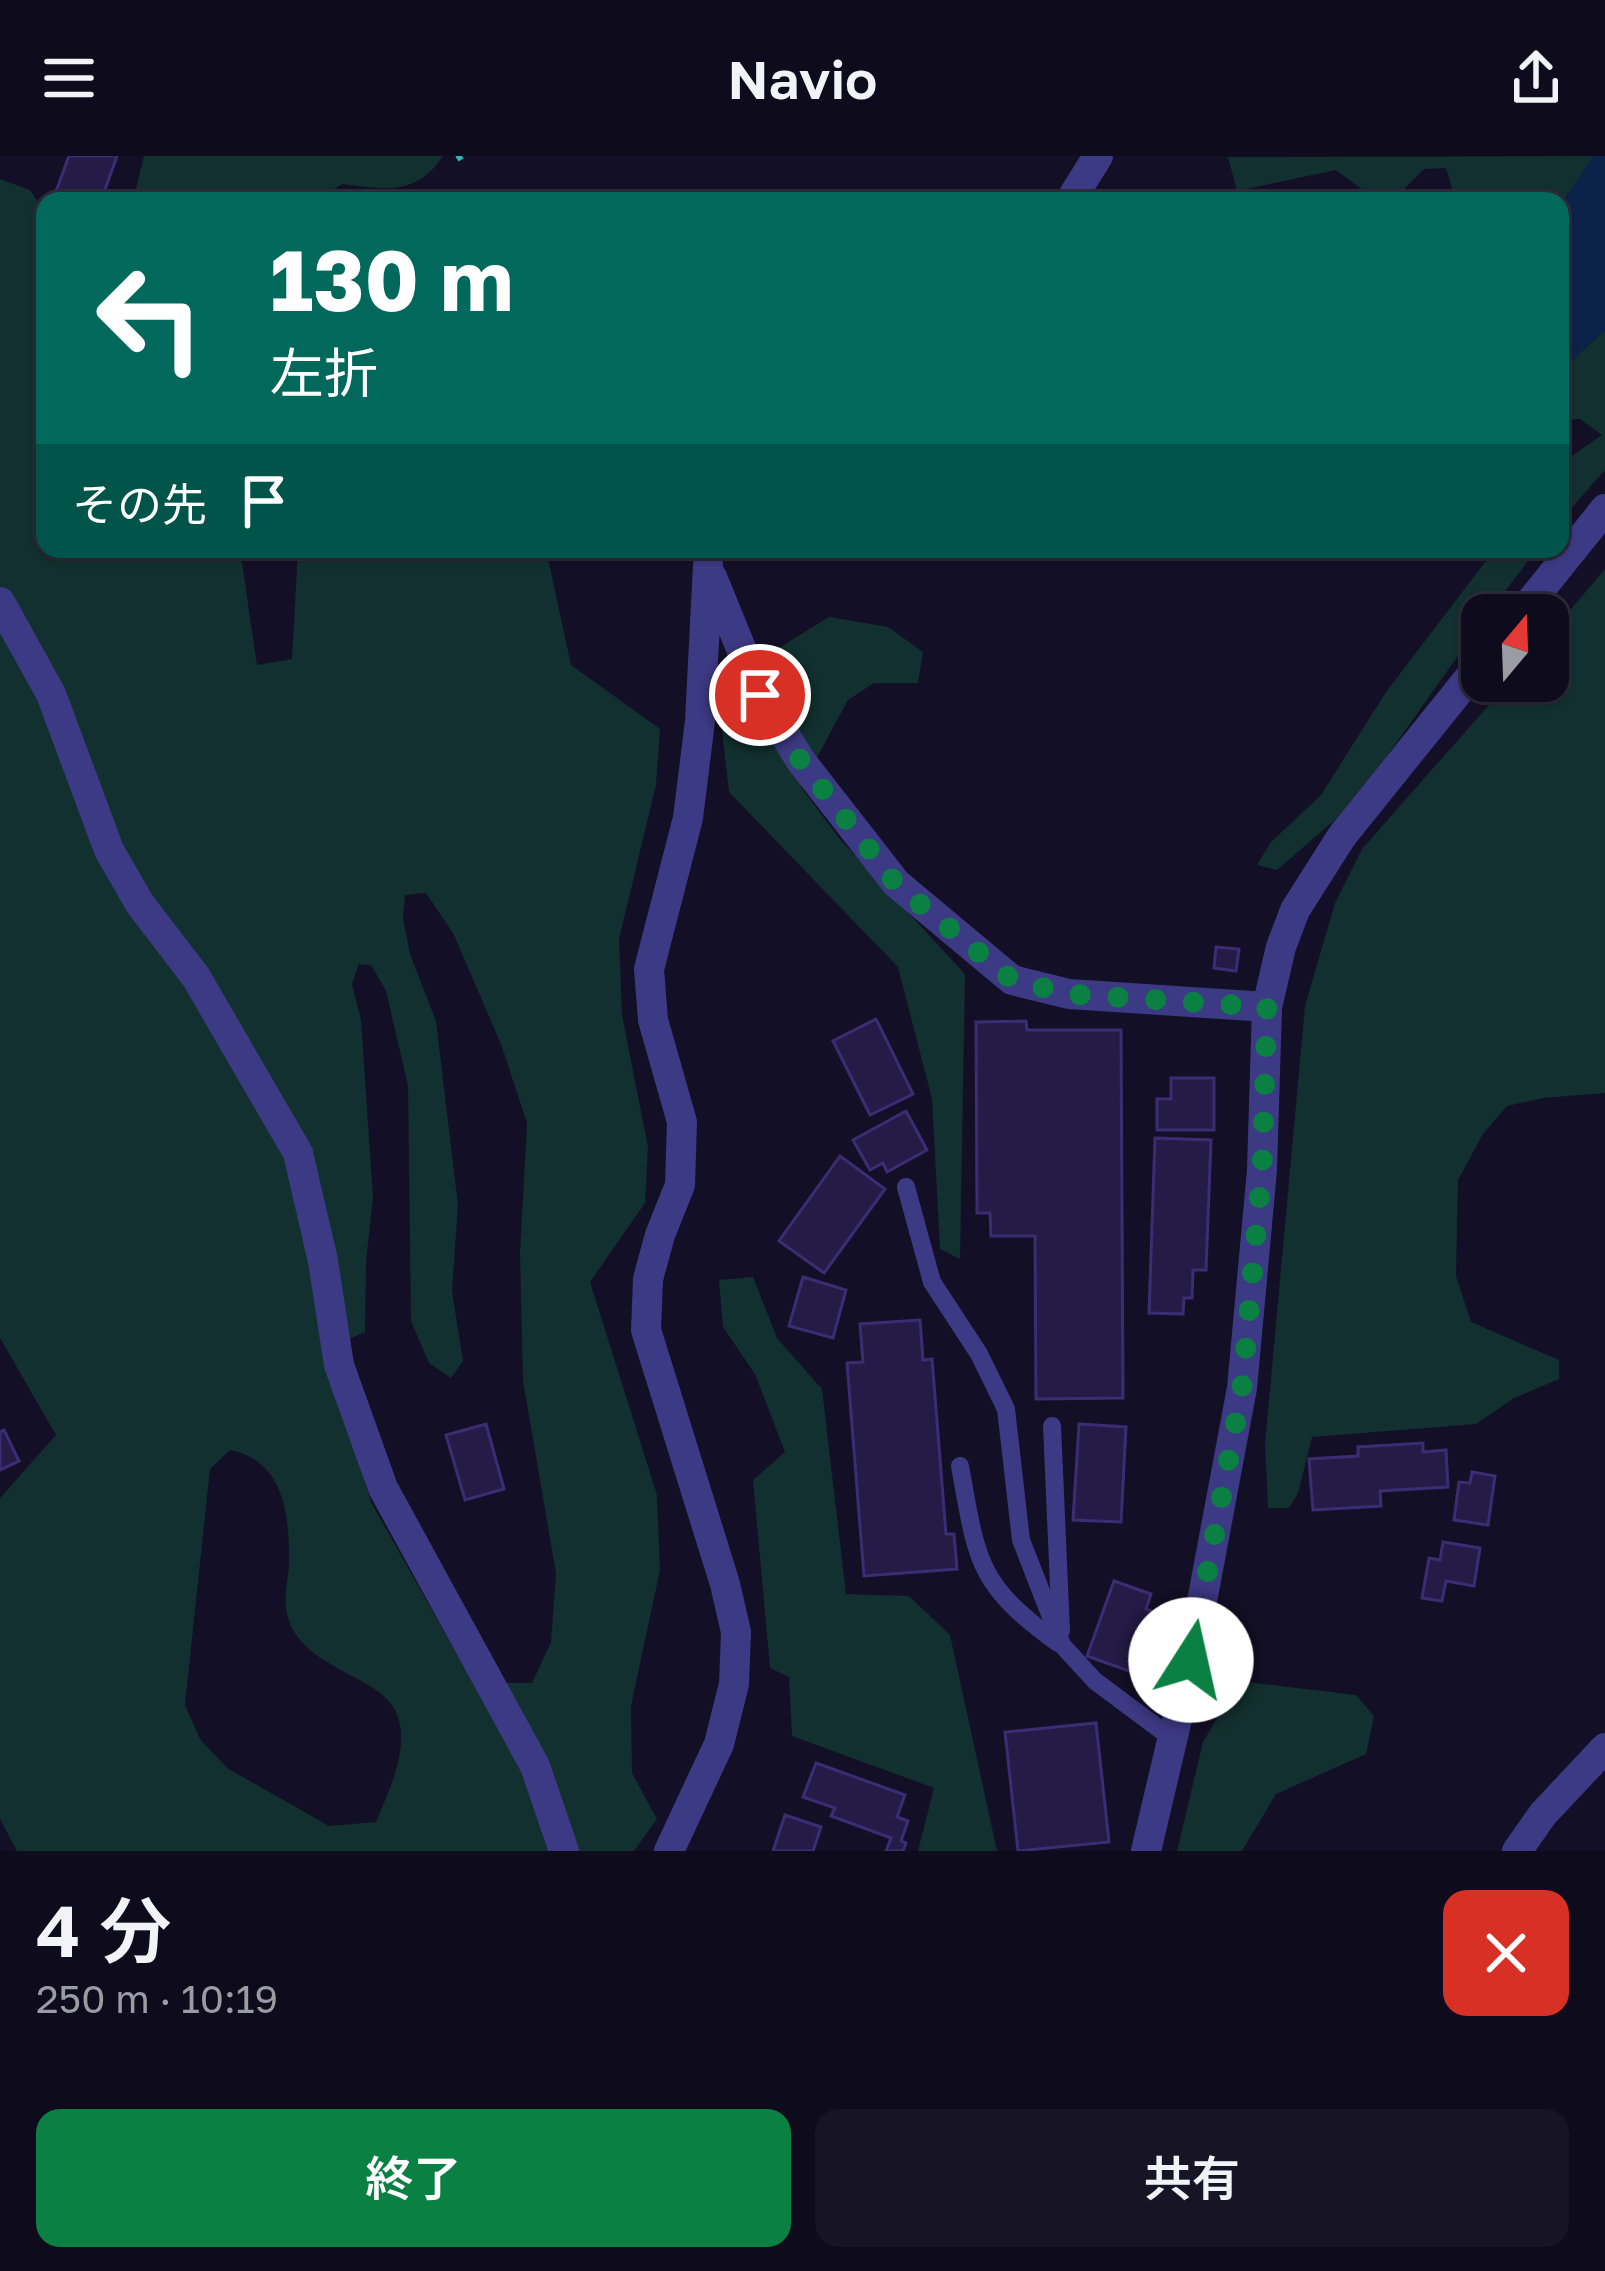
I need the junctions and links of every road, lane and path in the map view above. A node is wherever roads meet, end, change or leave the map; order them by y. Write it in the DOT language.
graph roads {
  1 [pos="1098,156"];
  2 [pos="1076,192"];
  3 [pos="1605,509"];
  4 [pos="1569,554"];
  5 [pos="708,558"];
  6 [pos="708,558"];
  7 [pos="1566,558"];
  8 [pos="1537,594"];
  9 [pos="0,602"];
  10 [pos="1461,688"];
  11 [pos="1267,1007"];
  12 [pos="906,1187"];
  13 [pos="1052,1426"];
  14 [pos="960,1466"];
  15 [pos="1062,1645"];
  16 [pos="1173,1739"];
  17 [pos="1605,1748"];
  18 [pos="564,1851"];
  19 [pos="669,1851"];
  20 [pos="1146,1851"];
  21 [pos="1517,1851"];
  1 -- 2 [label="street"];
  3 -- 4 [label="street"];
  5 -- 11 [label="street"];
  6 -- 19 [label="street"];
  7 -- 8 [label="street"];
  9 -- 18 [label="street"];
  10 -- 11 [label="street"];
  11 -- 16 [label="street"];
  12 -- 15 [label="lane"];
  13 -- 15 [label="lane"];
  14 -- 15 [label="lane"];
  15 -- 16 [label="lane"];
  16 -- 20 [label="street"];
  17 -- 21 [label="street"];
}
